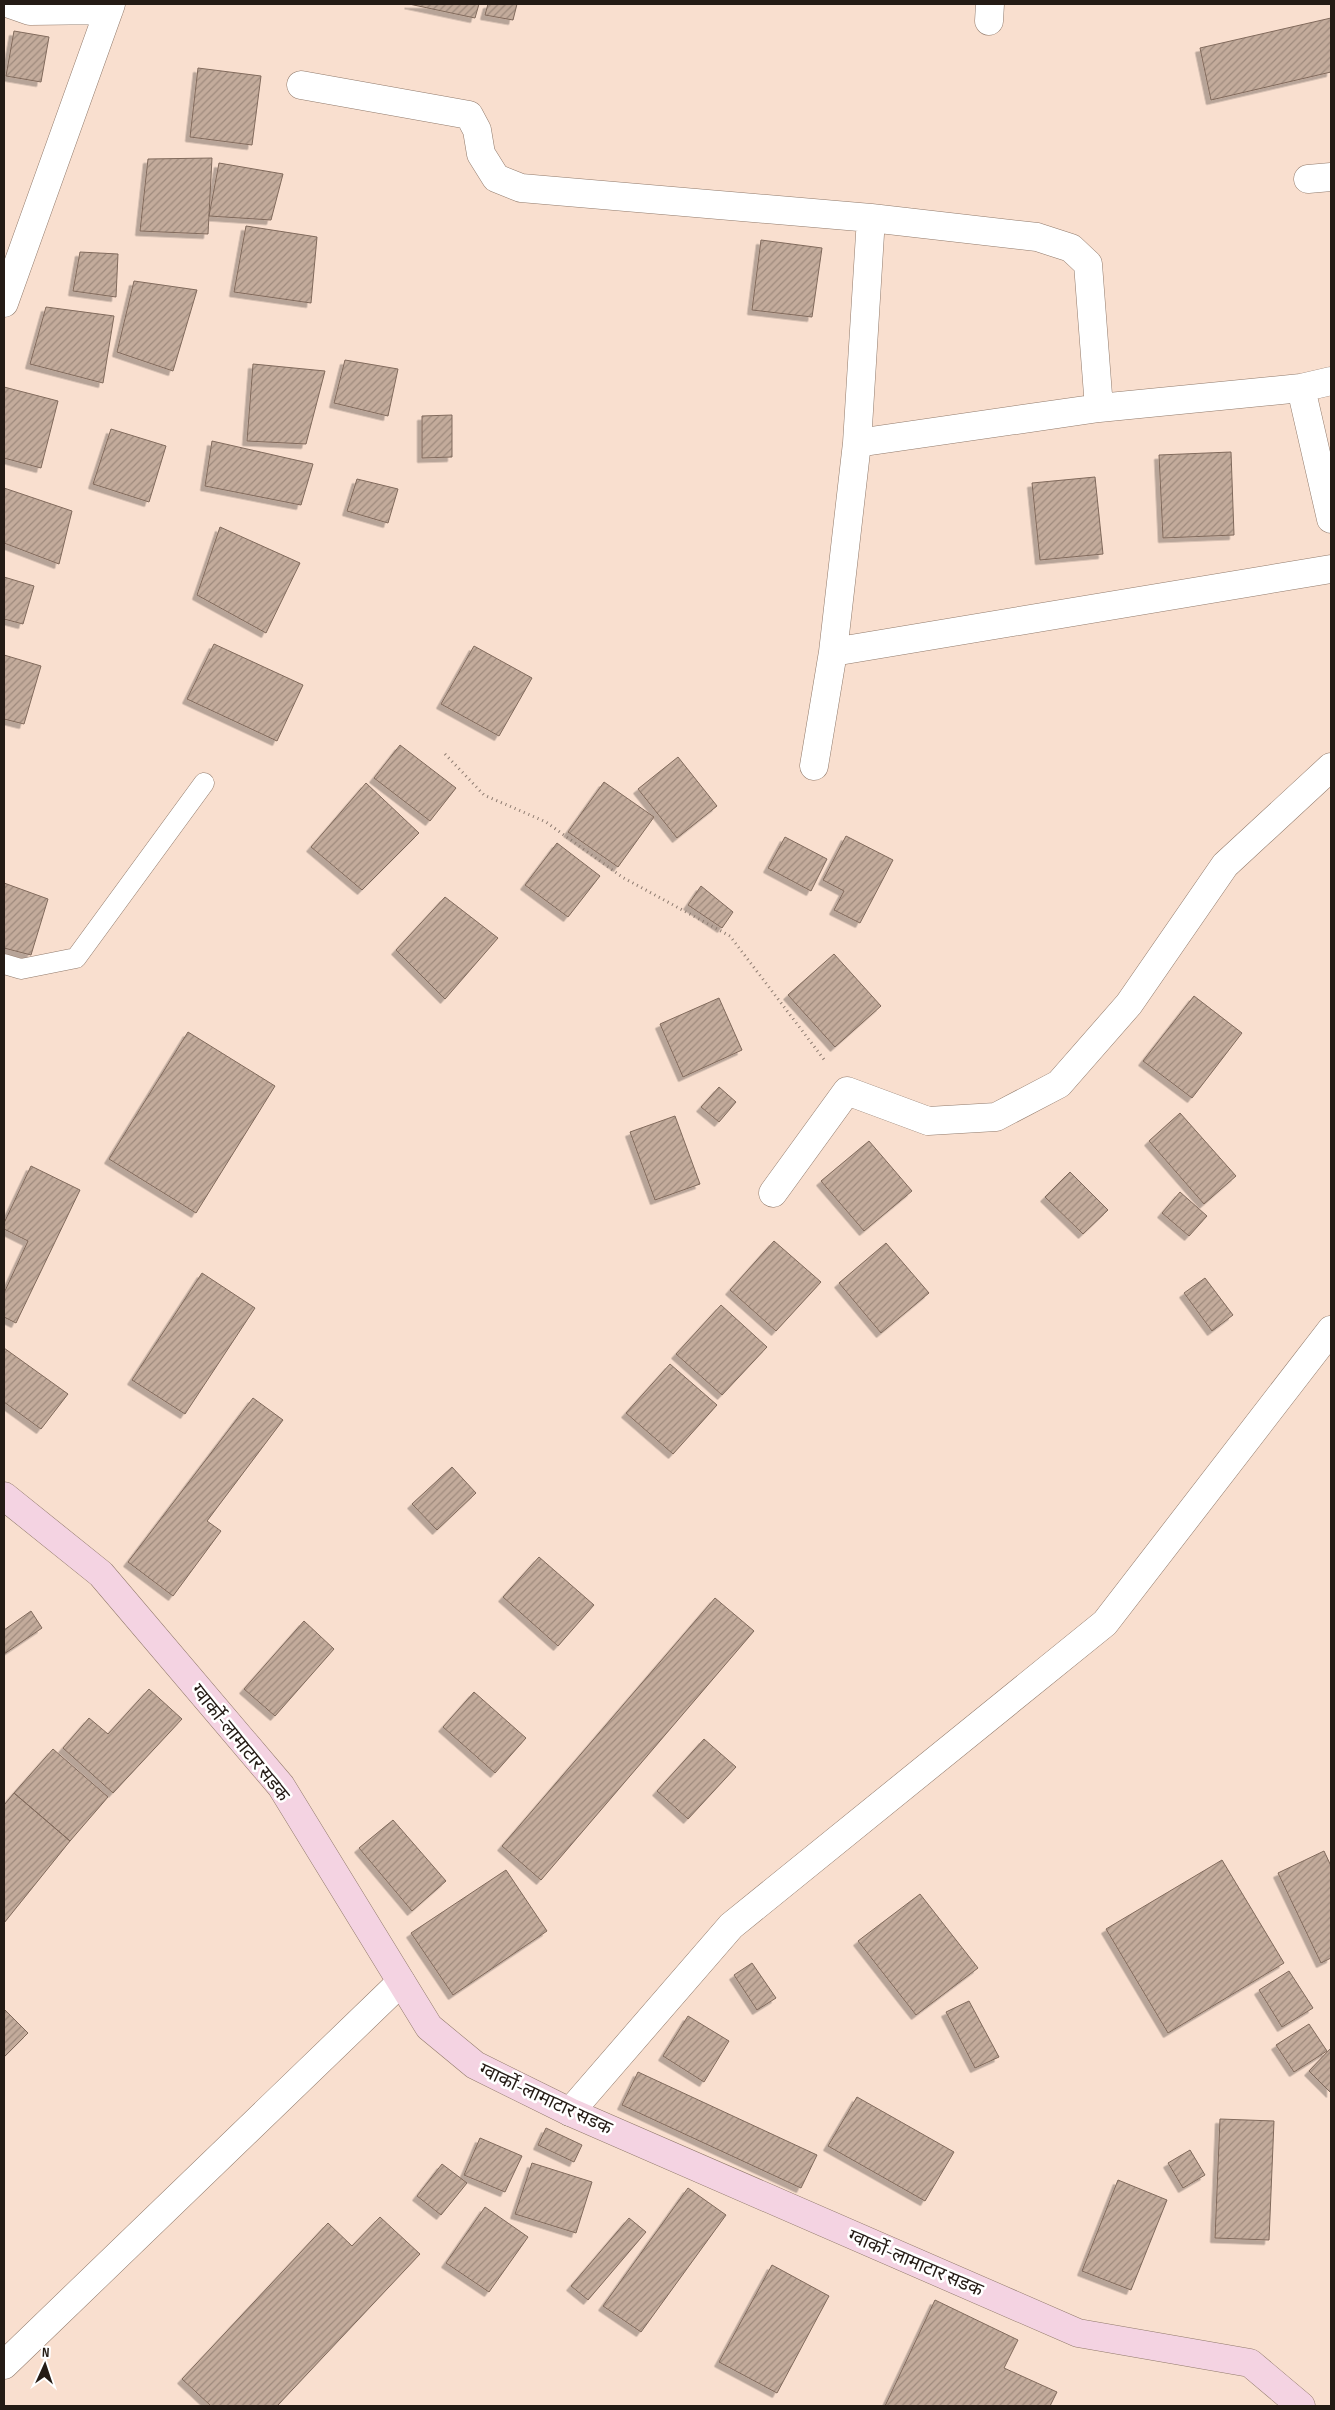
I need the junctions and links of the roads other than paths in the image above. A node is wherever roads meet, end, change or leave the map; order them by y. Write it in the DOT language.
graph roads {
  1 [pos="10,4"];
  2 [pos="110,7"];
  3 [pos="302,85"];
  4 [pos="871,218"];
  5 [pos="4,303"];
  6 [pos="1331,382"];
  7 [pos="1301,388"];
  8 [pos="1099,408"];
  9 [pos="857,443"];
  10 [pos="1331,519"];
  11 [pos="1331,569"];
  12 [pos="833,652"];
  13 [pos="814,766"];
  14 [pos="1331,768"];
  15 [pos="204,783"];
  16 [pos="4,964"];
  17 [pos="773,1194"];
  18 [pos="1331,1330"];
  19 [pos="4,1496"];
  20 [pos="401,1982"];
  21 [pos="570,2112"];
  22 [pos="4,2365"];
  23 [pos="1301,2406"];
  1 -- 2 [label="street"];
  2 -- 5 [label="street"];
  3 -- 4 [label="street"];
  4 -- 8 [label="street"];
  4 -- 9 [label="street"];
  6 -- 7 [label="street"];
  7 -- 8 [label="street"];
  7 -- 10 [label="street"];
  8 -- 9 [label="street"];
  9 -- 12 [label="street"];
  11 -- 12 [label="street"];
  12 -- 13 [label="street"];
  14 -- 17 [label="street"];
  15 -- 16 [label="lane"];
  18 -- 21 [label="street"];
  19 -- 20 [label="main road, ग्वार्को-लामाटार सडक"];
  20 -- 21 [label="main road, ग्वार्को-लामाटार सडक"];
  20 -- 22 [label="street"];
  21 -- 23 [label="main road, ग्वार्को-लामाटार सडक"];
}
